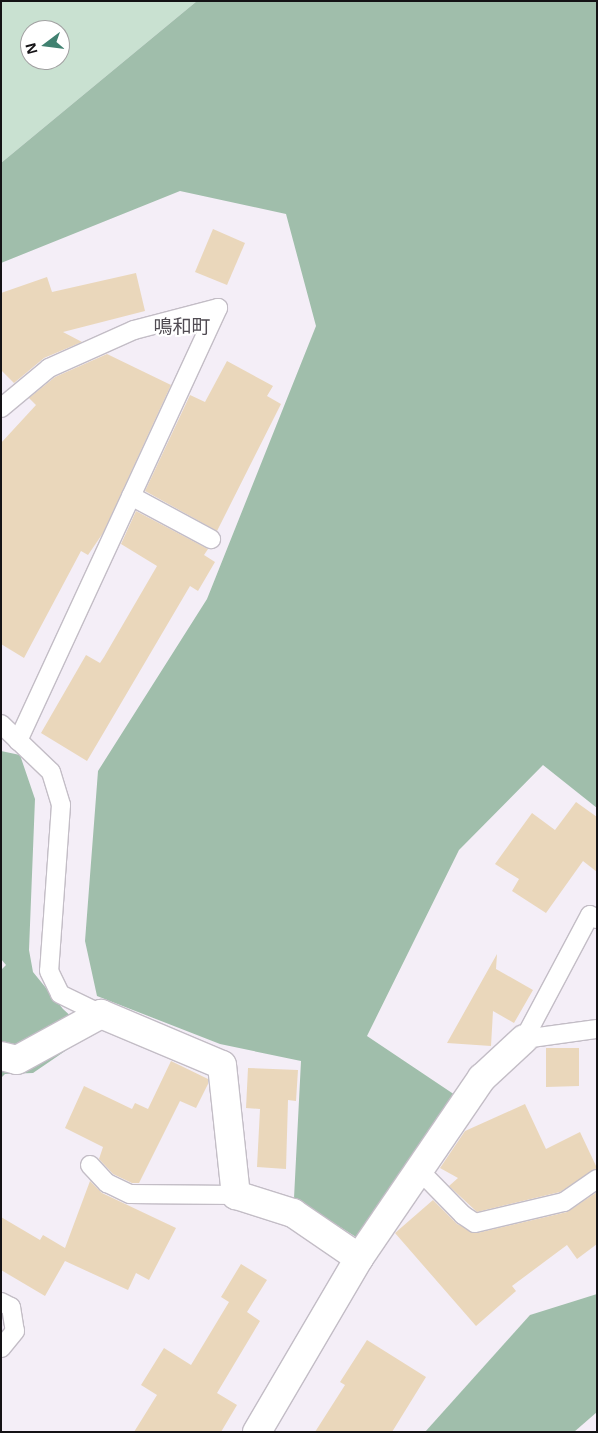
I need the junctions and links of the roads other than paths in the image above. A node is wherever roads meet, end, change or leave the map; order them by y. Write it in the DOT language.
graph roads {
  1 [pos="1,408"];
  2 [pos="131,496"];
  3 [pos="211,539"];
  4 [pos="1,724"];
  5 [pos="18,741"];
  6 [pos="597,919"];
  7 [pos="101,1014"];
  8 [pos="597,1029"];
  9 [pos="524,1039"];
  10 [pos="1,1056"];
  11 [pos="90,1165"];
  12 [pos="419,1170"];
  13 [pos="597,1178"];
  14 [pos="236,1195"];
  15 [pos="359,1258"];
  16 [pos="1,1302"];
  17 [pos="1,1348"];
  18 [pos="257,1432"];
  1 -- 2 [label="lane"];
  2 -- 3 [label="lane"];
  2 -- 5 [label="lane"];
  4 -- 5 [label="lane"];
  5 -- 7 [label="lane"];
  6 -- 9 [label="lane"];
  7 -- 10 [label="street"];
  7 -- 14 [label="street"];
  8 -- 9 [label="lane"];
  9 -- 12 [label="street"];
  11 -- 14 [label="lane"];
  12 -- 13 [label="lane"];
  12 -- 15 [label="street"];
  14 -- 15 [label="street"];
  15 -- 18 [label="street"];
  16 -- 17 [label="lane"];
}
